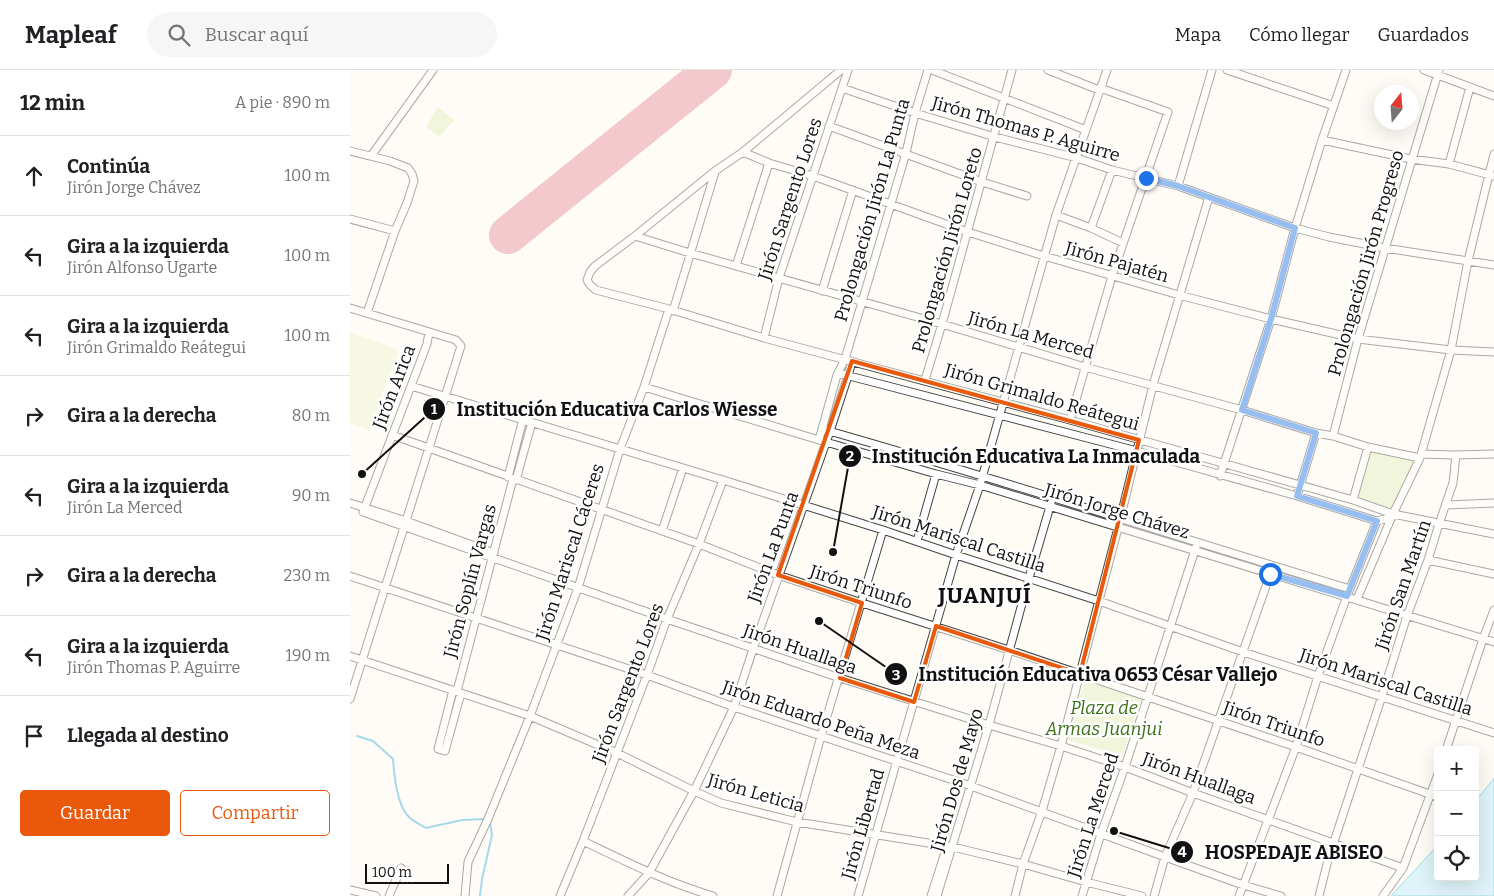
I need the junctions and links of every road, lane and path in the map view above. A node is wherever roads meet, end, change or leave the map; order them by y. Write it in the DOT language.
graph roads {
  1 [pos="433,70"];
  2 [pos="841,70"];
  3 [pos="848,70"];
  4 [pos="928,70"];
  5 [pos="932,70"];
  6 [pos="1012,70"];
  7 [pos="1048,70"];
  8 [pos="1107,70"];
  9 [pos="1212,70"];
  10 [pos="1227,70"];
  11 [pos="1346,70"];
  12 [pos="1424,70"];
  13 [pos="1438,73"];
  14 [pos="1470,87"];
  15 [pos="842,88"];
  16 [pos="1100,89"];
  17 [pos="1494,96"];
  18 [pos="1005,98"];
  19 [pos="1334,106"];
  20 [pos="915,113"];
  21 [pos="829,126"];
  22 [pos="1086,130"];
  23 [pos="995,137"];
  24 [pos="1322,140"];
  25 [pos="350,150"];
  26 [pos="743,152"];
  27 [pos="906,154"];
  28 [pos="1494,154"];
  29 [pos="371,156"];
  30 [pos="1076,158"];
  31 [pos="1411,159"];
  32 [pos="769,162"];
  33 [pos="1449,164"];
  34 [pos="1112,170"];
  35 [pos="716,171"];
  36 [pos="1492,175"];
  37 [pos="813,176"];
  38 [pos="1146,178"];
  39 [pos="982,182"];
  40 [pos="1178,186"];
  41 [pos="853,190"];
  42 [pos="1027,196"];
  43 [pos="1210,197"];
  44 [pos="891,203"];
  45 [pos="1056,216"];
  46 [pos="350,219"];
  47 [pos="1091,228"];
  48 [pos="1295,228"];
  49 [pos="395,231"];
  50 [pos="968,232"];
  51 [pos="635,236"];
  52 [pos="1123,243"];
  53 [pos="1385,248"];
  54 [pos="690,254"];
  55 [pos="1044,256"];
  56 [pos="1468,261"];
  57 [pos="1494,265"];
  58 [pos="736,266"];
  59 [pos="1112,276"];
  60 [pos="779,278"];
  61 [pos="822,291"];
  62 [pos="1179,295"];
  63 [pos="862,302"];
  64 [pos="350,308"];
  65 [pos="671,310"];
  66 [pos="367,313"];
  67 [pos="1271,319"];
  68 [pos="942,324"];
  69 [pos="430,332"];
  70 [pos="764,338"];
  71 [pos="1358,339"];
  72 [pos="1019,347"];
  73 [pos="1451,350"];
  74 [pos="1494,352"];
  75 [pos="848,360"];
  76 [pos="1085,367"];
  77 [pos="838,373"];
  78 [pos="848,376"];
  79 [pos="925,380"];
  80 [pos="1153,385"];
  81 [pos="412,386"];
  82 [pos="644,386"];
  83 [pos="445,397"];
  84 [pos="1003,402"];
  85 [pos="1242,410"];
  86 [pos="999,415"];
  87 [pos="523,419"];
  88 [pos="1070,420"];
  89 [pos="532,422"];
  90 [pos="822,429"];
  91 [pos="830,432"];
  92 [pos="1316,433"];
  93 [pos="392,435"];
  94 [pos="1333,436"];
  95 [pos="1140,440"];
  96 [pos="822,441"];
  97 [pos="430,448"];
  98 [pos="1368,448"];
  99 [pos="620,449"];
  100 [pos="1137,451"];
  101 [pos="1494,454"];
  102 [pos="1456,455"];
  103 [pos="1420,456"];
  104 [pos="1224,464"];
  105 [pos="683,468"];
  106 [pos="936,474"];
  107 [pos="982,476"];
  108 [pos="1220,476"];
  109 [pos="512,478"];
  110 [pos="723,480"];
  111 [pos="980,485"];
  112 [pos="1300,486"];
  113 [pos="1297,496"];
  114 [pos="1052,498"];
  115 [pos="1353,500"];
  116 [pos="350,503"];
  117 [pos="1494,503"];
  118 [pos="804,504"];
  119 [pos="1446,504"];
  120 [pos="1050,507"];
  121 [pos="365,508"];
  122 [pos="602,510"];
  123 [pos="1393,514"];
  124 [pos="1121,518"];
  125 [pos="1377,521"];
  126 [pos="404,524"];
  127 [pos="1439,524"];
  128 [pos="1118,528"];
  129 [pos="884,530"];
  130 [pos="662,531"];
  131 [pos="1494,534"];
  132 [pos="917,541"];
  133 [pos="1198,543"];
  134 [pos="700,544"];
  135 [pos="1195,551"];
  136 [pos="493,555"];
  137 [pos="956,555"];
  138 [pos="1428,560"];
  139 [pos="1273,566"];
  140 [pos="1270,574"];
  141 [pos="1494,574"];
  142 [pos="778,575"];
  143 [pos="350,576"];
  144 [pos="1029,578"];
  145 [pos="384,588"];
  146 [pos="578,588"];
  147 [pos="1350,589"];
  148 [pos="1347,596"];
  149 [pos="1358,599"];
  150 [pos="1099,601"];
  151 [pos="862,603"];
  152 [pos="1494,610"];
  153 [pos="1407,616"];
  154 [pos="476,618"];
  155 [pos="667,619"];
  156 [pos="936,626"];
  157 [pos="1170,626"];
  158 [pos="1483,639"];
  159 [pos="1494,642"];
  160 [pos="556,643"];
  161 [pos="752,649"];
  162 [pos="1009,650"];
  163 [pos="1243,652"];
  164 [pos="350,656"];
  165 [pos="363,661"];
  166 [pos="647,674"];
  167 [pos="1080,674"];
  168 [pos="1318,676"];
  169 [pos="840,678"];
  170 [pos="457,691"];
  171 [pos="1147,696"];
  172 [pos="1382,696"];
  173 [pos="350,699"];
  174 [pos="914,702"];
  175 [pos="734,707"];
  176 [pos="530,716"];
  177 [pos="1455,720"];
  178 [pos="1219,721"];
  179 [pos="989,725"];
  180 [pos="1494,733"];
  181 [pos="821,736"];
  182 [pos="1061,746"];
  183 [pos="1447,746"];
  184 [pos="1296,747"];
  185 [pos="617,753"];
  186 [pos="897,761"];
  187 [pos="1125,767"];
  188 [pos="1358,768"];
  189 [pos="971,786"];
  190 [pos="694,791"];
  191 [pos="1193,793"];
  192 [pos="1434,796"];
  193 [pos="1042,811"];
  194 [pos="1269,820"];
  195 [pos="797,822"];
  196 [pos="875,834"];
  197 [pos="1101,834"];
  198 [pos="583,841"];
  199 [pos="1334,843"];
  200 [pos="950,846"];
  201 [pos="1166,857"];
  202 [pos="1024,864"];
  203 [pos="401,868"];
  204 [pos="1403,868"];
  205 [pos="649,873"];
  206 [pos="1086,882"];
  207 [pos="1243,885"];
  208 [pos="350,890"];
  209 [pos="690,893"];
  210 [pos="376,896"];
  211 [pos="389,896"];
  212 [pos="464,896"];
  213 [pos="560,896"];
  214 [pos="628,896"];
  215 [pos="713,896"];
  216 [pos="777,896"];
  217 [pos="858,896"];
  218 [pos="931,896"];
  219 [pos="937,896"];
  220 [pos="1015,896"];
  221 [pos="1082,896"];
  222 [pos="1142,896"];
  223 [pos="1154,896"];
  224 [pos="1239,896"];
  225 [pos="1281,896"];
  226 [pos="1319,896"];
  227 [pos="1383,896"];
  1 -- 29 [label="street"];
  2 -- 26 [label="street"];
  3 -- 15 [label="street, Jirón Sargento Lores"];
  4 -- 20 [label="street, Prolongación Jirón La Punta"];
  5 -- 18 [label="street"];
  6 -- 18 [label="street, Prolongación Jirón Loreto"];
  7 -- 16 [label="street"];
  8 -- 16 [label="street, Jirón Libertad"];
  9 -- 40 [label="street"];
  10 -- 19 [label="street"];
  11 -- 19 [label="street"];
  12 -- 13 [label="street"];
  13 -- 14 [label="street"];
  13 -- 31 [label="street, Prolongación Jirón Progreso"];
  14 -- 17 [label="street"];
  14 -- 33 [label="street"];
  15 -- 20 [label="street, Jirón Thomas P. Aguirre"];
  15 -- 21 [label="street, Jirón Sargento Lores"];
  16 -- 22 [label="street, Jirón Libertad"];
  16 -- 38 [label="street"];
  18 -- 22 [label="street"];
  18 -- 23 [label="street, Prolongación Jirón Loreto"];
  19 -- 24 [label="street"];
  20 -- 23 [label="street, Jirón Thomas P. Aguirre"];
  20 -- 27 [label="street, Prolongación Jirón La Punta"];
  21 -- 27 [label="street"];
  21 -- 37 [label="street, Jirón Sargento Lores"];
  22 -- 30 [label="street, Jirón Libertad"];
  23 -- 30 [label="street, Jirón Thomas P. Aguirre"];
  23 -- 39 [label="street, Prolongación Jirón Loreto"];
  24 -- 31 [label="street"];
  24 -- 48 [label="street"];
  25 -- 29 [label="street"];
  26 -- 32 [label="street, Jirón Pajatén"];
  26 -- 35 [label="street"];
  27 -- 39 [label="street"];
  27 -- 44 [label="street, Prolongación Jirón La Punta"];
  28 -- 36 [label="street"];
  29 -- 49 [label="street"];
  30 -- 34 [label="street, Jirón Thomas P. Aguirre"];
  30 -- 45 [label="street, Jirón Libertad"];
  31 -- 33 [label="street"];
  31 -- 53 [label="street, Prolongación Jirón Progreso"];
  32 -- 37 [label="street, Jirón Pajatén"];
  32 -- 58 [label="street"];
  33 -- 36 [label="street"];
  34 -- 38 [label="street, Jirón Thomas P. Aguirre"];
  34 -- 47 [label="street"];
  35 -- 51 [label="street"];
  35 -- 54 [label="street, Jirón Mariscal Cáceres"];
  36 -- 56 [label="street"];
  37 -- 41 [label="street, Jirón Pajatén"];
  37 -- 60 [label="street, Jirón Sargento Lores"];
  38 -- 40 [label="street, Jirón Thomas P. Aguirre"];
  38 -- 52 [label="street"];
  39 -- 42 [label="street"];
  39 -- 50 [label="street, Prolongación Jirón Loreto"];
  40 -- 43 [label="street, Jirón Thomas P. Aguirre"];
  41 -- 44 [label="street, Jirón Pajatén"];
  41 -- 61 [label="street"];
  43 -- 48 [label="street, Jirón Thomas P. Aguirre"];
  43 -- 62 [label="street"];
  44 -- 50 [label="street, Jirón Pajatén"];
  44 -- 63 [label="street, Prolongación Jirón La Punta"];
  45 -- 47 [label="street"];
  45 -- 55 [label="street, Jirón Libertad"];
  46 -- 49 [label="street"];
  47 -- 52 [label="street"];
  48 -- 53 [label="street, Jirón Thomas P. Aguirre"];
  48 -- 67 [label="street"];
  49 -- 66 [label="street"];
  50 -- 55 [label="street, Jirón Pajatén"];
  50 -- 68 [label="street, Prolongación Jirón Loreto"];
  51 -- 54 [label="street, Jirón La Merced"];
  51 -- 65 [label="street, Jirón Grimaldo Reátegui"];
  52 -- 59 [label="street"];
  53 -- 56 [label="street, Jirón Thomas P. Aguirre"];
  53 -- 71 [label="street, Prolongación Jirón Progreso"];
  54 -- 58 [label="street, Jirón La Merced"];
  54 -- 65 [label="street, Jirón Mariscal Cáceres"];
  55 -- 59 [label="street, Jirón Pajatén"];
  55 -- 72 [label="street, Jirón Libertad"];
  56 -- 57 [label="street, Jirón Thomas P. Aguirre"];
  56 -- 73 [label="street"];
  58 -- 60 [label="street, Jirón La Merced"];
  59 -- 62 [label="street, Jirón Pajatén"];
  59 -- 76 [label="street"];
  60 -- 61 [label="street, Jirón La Merced"];
  60 -- 70 [label="street, Jirón Sargento Lores"];
  61 -- 63 [label="street, Jirón La Merced"];
  62 -- 67 [label="street, Jirón Pajatén"];
  62 -- 80 [label="street"];
  63 -- 68 [label="street, Jirón La Merced"];
  63 -- 75 [label="street, Prolongación Jirón La Punta"];
  64 -- 66 [label="street"];
  65 -- 70 [label="street, Jirón Grimaldo Reátegui"];
  65 -- 82 [label="street, Jirón Mariscal Cáceres"];
  66 -- 69 [label="street"];
  67 -- 71 [label="street, Jirón Pajatén"];
  67 -- 85 [label="street"];
  68 -- 72 [label="street, Jirón La Merced"];
  68 -- 79 [label="street, Prolongación Jirón Loreto"];
  69 -- 81 [label="street, Jirón Arica"];
  69 -- 83 [label="street"];
  70 -- 75 [label="street, Jirón Grimaldo Reátegui"];
  71 -- 73 [label="street, Jirón Pajatén"];
  71 -- 94 [label="street, Prolongación Jirón Progreso"];
  72 -- 76 [label="street, Jirón La Merced"];
  72 -- 84 [label="street, Jirón Libertad"];
  73 -- 74 [label="street, Jirón Pajatén"];
  73 -- 103 [label="street"];
  75 -- 77 [label="street, Jirón La Punta"];
  75 -- 78 [label="street, Jirón La Punta"];
  75 -- 79 [label="street, Jirón Grimaldo Reátegui"];
  76 -- 80 [label="street, Jirón La Merced"];
  76 -- 88 [label="street"];
  77 -- 78 [label="street, Jirón Grimaldo Reátegui"];
  77 -- 90 [label="street, Jirón La Punta"];
  78 -- 86 [label="street, Jirón Grimaldo Reátegui"];
  78 -- 91 [label="street, Jirón La Punta"];
  79 -- 84 [label="street, Jirón Grimaldo Reátegui"];
  80 -- 85 [label="street, Jirón La Merced"];
  80 -- 95 [label="street"];
  81 -- 83 [label="street, Jirón Mariscal Castilla"];
  81 -- 93 [label="street, Jirón Arica"];
  82 -- 96 [label="street, Jirón Jorge Chávez"];
  82 -- 99 [label="street, Jirón Mariscal Cáceres"];
  83 -- 87 [label="street, Jirón Mariscal Castilla"];
  83 -- 97 [label="street"];
  84 -- 86 [label="street, Jirón Libertad"];
  84 -- 88 [label="street, Jirón Grimaldo Reátegui"];
  85 -- 92 [label="street, Jirón La Merced"];
  85 -- 104 [label="street"];
  86 -- 100 [label="street, Jirón Grimaldo Reátegui"];
  86 -- 107 [label="street, Jirón Libertad"];
  87 -- 89 [label="street, Jirón Mariscal Castilla"];
  87 -- 109 [label="street, Jirón Soplín Vargas"];
  88 -- 95 [label="street, Jirón Grimaldo Reátegui"];
  89 -- 99 [label="street, Jirón Mariscal Castilla"];
  89 -- 109 [label="street, Jirón Soplín Vargas"];
  90 -- 91 [label="street, Jirón Jorge Chávez"];
  90 -- 96 [label="street, Jirón La Punta"];
  91 -- 96 [label="street, Jirón La Punta"];
  91 -- 107 [label="street, Jirón Jorge Chávez"];
  92 -- 94 [label="street, Jirón La Merced"];
  92 -- 112 [label="street"];
  93 -- 97 [label="street, Jirón Triunfo"];
  93 -- 121 [label="street, Jirón Arica"];
  94 -- 98 [label="street, Jirón La Merced"];
  95 -- 100 [label="street"];
  95 -- 104 [label="street, Jirón Grimaldo Reátegui"];
  96 -- 106 [label="street, Jirón Jorge Chávez"];
  96 -- 118 [label="street, Jirón La Punta"];
  97 -- 109 [label="street, Jirón Triunfo"];
  97 -- 126 [label="street"];
  98 -- 103 [label="street, Jirón La Merced"];
  98 -- 115 [label="street"];
  99 -- 105 [label="street, Jirón Mariscal Castilla"];
  99 -- 122 [label="street, Jirón Mariscal Cáceres"];
  100 -- 108 [label="street, Jirón Grimaldo Reátegui"];
  100 -- 124 [label="street"];
  101 -- 102 [label="street, Jirón La Merced"];
  102 -- 103 [label="street, Jirón La Merced"];
  102 -- 119 [label="street, Jirón San Martín"];
  103 -- 123 [label="street"];
  104 -- 108 [label="street"];
  104 -- 112 [label="street, Jirón Grimaldo Reátegui"];
  105 -- 110 [label="street, Jirón Mariscal Castilla"];
  105 -- 130 [label="street"];
  106 -- 111 [label="street, Jirón Jorge Chávez"];
  106 -- 132 [label="street"];
  107 -- 111 [label="street, Jirón Libertad"];
  107 -- 114 [label="street, Jirón Jorge Chávez"];
  108 -- 113 [label="street, Jirón Grimaldo Reátegui"];
  109 -- 122 [label="street, Jirón Triunfo"];
  109 -- 136 [label="street, Jirón Soplín Vargas"];
  110 -- 118 [label="street, Jirón Mariscal Castilla"];
  110 -- 134 [label="street, Jirón Sargento Lores"];
  111 -- 120 [label="street, Jirón Jorge Chávez"];
  111 -- 137 [label="street, Jirón Libertad"];
  112 -- 113 [label="street"];
  112 -- 115 [label="street, Jirón Grimaldo Reátegui"];
  113 -- 125 [label="street, Jirón Grimaldo Reátegui"];
  114 -- 120 [label="street, Jirón Dos de Mayo"];
  114 -- 124 [label="street, Jirón Jorge Chávez"];
  115 -- 123 [label="street, Jirón Grimaldo Reátegui"];
  116 -- 121 [label="street, Jirón Huallaga"];
  117 -- 119 [label="street"];
  118 -- 129 [label="street, Jirón Mariscal Castilla"];
  118 -- 142 [label="street, Jirón La Punta"];
  119 -- 127 [label="street, Jirón San Martín"];
  120 -- 128 [label="street, Jirón Jorge Chávez"];
  120 -- 144 [label="street, Jirón Dos de Mayo"];
  121 -- 126 [label="street, Jirón Huallaga"];
  122 -- 130 [label="street, Jirón Triunfo"];
  122 -- 146 [label="street, Jirón Mariscal Cáceres"];
  123 -- 125 [label="street"];
  123 -- 127 [label="street, Jirón Grimaldo Reátegui"];
  123 -- 149 [label="street"];
  124 -- 128 [label="street"];
  124 -- 133 [label="street, Jirón Jorge Chávez"];
  125 -- 147 [label="street"];
  126 -- 136 [label="street, Jirón Huallaga"];
  126 -- 145 [label="street"];
  127 -- 131 [label="street, Jirón Grimaldo Reátegui"];
  127 -- 138 [label="street, Jirón San Martín"];
  128 -- 135 [label="street, Jirón Jorge Chávez"];
  128 -- 150 [label="street"];
  129 -- 132 [label="street, Jirón Mariscal Castilla"];
  129 -- 151 [label="street"];
  130 -- 134 [label="street, Jirón Triunfo"];
  132 -- 137 [label="street, Jirón Mariscal Castilla"];
  133 -- 135 [label="street, Jirón La Merced"];
  133 -- 139 [label="street, Jirón Jorge Chávez"];
  134 -- 142 [label="street, Jirón Triunfo"];
  134 -- 155 [label="street, Jirón Sargento Lores"];
  135 -- 140 [label="street, Jirón Jorge Chávez"];
  135 -- 157 [label="street, Jirón La Merced"];
  136 -- 146 [label="street, Jirón Huallaga"];
  136 -- 154 [label="street, Jirón Soplín Vargas"];
  137 -- 144 [label="street, Jirón Mariscal Castilla"];
  137 -- 156 [label="street, Jirón Libertad"];
  138 -- 141 [label="street"];
  138 -- 153 [label="street, Jirón San Martín"];
  139 -- 140 [label="street"];
  139 -- 147 [label="street, Jirón Jorge Chávez"];
  140 -- 148 [label="street, Jirón Jorge Chávez"];
  140 -- 163 [label="street"];
  142 -- 151 [label="street, Jirón Triunfo"];
  142 -- 161 [label="street, Jirón La Punta"];
  143 -- 145 [label="street, Jirón Eduardo Peña Meza"];
  144 -- 150 [label="street, Jirón Mariscal Castilla"];
  144 -- 162 [label="street, Jirón Dos de Mayo"];
  145 -- 154 [label="street, Jirón Eduardo Peña Meza"];
  145 -- 165 [label="street"];
  146 -- 155 [label="street, Jirón Huallaga"];
  146 -- 160 [label="street, Jirón Mariscal Cáceres"];
  147 -- 148 [label="street"];
  148 -- 149 [label="street, Jirón Jorge Chávez"];
  148 -- 168 [label="street"];
  149 -- 153 [label="street, Jirón Jorge Chávez"];
  150 -- 157 [label="street, Jirón Mariscal Castilla"];
  150 -- 167 [label="street"];
  151 -- 156 [label="street, Jirón Triunfo"];
  151 -- 169 [label="street"];
  152 -- 158 [label="street"];
  153 -- 158 [label="street, Jirón Jorge Chávez"];
  153 -- 172 [label="street, Jirón San Martín"];
  154 -- 160 [label="street, Jirón Eduardo Peña Meza"];
  154 -- 170 [label="street, Jirón Soplín Vargas"];
  155 -- 161 [label="street, Jirón Huallaga"];
  155 -- 166 [label="street, Jirón Sargento Lores"];
  156 -- 162 [label="street, Jirón Triunfo"];
  156 -- 174 [label="street, Jirón Libertad"];
  157 -- 163 [label="street, Jirón Mariscal Castilla"];
  157 -- 171 [label="street, Jirón La Merced"];
  158 -- 159 [label="street, Jirón Jorge Chávez"];
  158 -- 177 [label="street"];
  160 -- 166 [label="street, Jirón Eduardo Peña Meza"];
  160 -- 176 [label="street, Jirón Mariscal Cáceres"];
  161 -- 169 [label="street, Jirón Huallaga"];
  161 -- 175 [label="street, Jirón La Punta"];
  162 -- 167 [label="street, Jirón Triunfo"];
  162 -- 179 [label="street, Jirón Dos de Mayo"];
  163 -- 168 [label="street, Jirón Mariscal Castilla"];
  163 -- 178 [label="street"];
  164 -- 165 [label="street, Jirón Leticia"];
  165 -- 170 [label="street, Jirón Leticia"];
  165 -- 173 [label="street"];
  166 -- 175 [label="street, Jirón Eduardo Peña Meza"];
  166 -- 185 [label="street, Jirón Sargento Lores"];
  167 -- 171 [label="street, Jirón Triunfo"];
  167 -- 182 [label="street"];
  168 -- 172 [label="street, Jirón Mariscal Castilla"];
  168 -- 184 [label="street"];
  169 -- 174 [label="street, Jirón Huallaga"];
  169 -- 181 [label="street"];
  170 -- 170 [label="street, Jirón Soplín Vargas"];
  170 -- 176 [label="street, Jirón Leticia"];
  171 -- 178 [label="street, Jirón Triunfo"];
  171 -- 187 [label="street, Jirón La Merced"];
  172 -- 177 [label="street, Jirón Mariscal Castilla"];
  172 -- 188 [label="street, Jirón San Martín"];
  174 -- 179 [label="street, Jirón Huallaga"];
  174 -- 186 [label="street, Jirón Libertad"];
  175 -- 181 [label="street, Jirón Eduardo Peña Meza"];
  175 -- 190 [label="street, Jirón La Punta"];
  176 -- 185 [label="street, Jirón Leticia"];
  176 -- 212 [label="street, Jirón Mariscal Cáceres"];
  177 -- 180 [label="street, Jirón Mariscal Castilla"];
  177 -- 183 [label="street"];
  178 -- 184 [label="street, Jirón Triunfo"];
  178 -- 191 [label="street"];
  179 -- 182 [label="street, Jirón Huallaga"];
  179 -- 189 [label="street, Jirón Dos de Mayo"];
  181 -- 186 [label="street, Jirón Eduardo Peña Meza"];
  181 -- 195 [label="street"];
  182 -- 187 [label="street, Jirón Huallaga"];
  182 -- 193 [label="street"];
  184 -- 188 [label="street, Jirón Triunfo"];
  184 -- 194 [label="street"];
  185 -- 190 [label="street, Jirón Leticia"];
  185 -- 198 [label="street, Jirón Sargento Lores"];
  186 -- 189 [label="street, Jirón Eduardo Peña Meza"];
  186 -- 196 [label="street, Jirón Libertad"];
  187 -- 191 [label="street, Jirón Huallaga"];
  187 -- 197 [label="street, Jirón La Merced"];
  188 -- 192 [label="street, Jirón Triunfo"];
  188 -- 199 [label="street, Jirón San Martín"];
  189 -- 193 [label="street, Jirón Eduardo Peña Meza"];
  189 -- 200 [label="street, Jirón Dos de Mayo"];
  190 -- 195 [label="street, Jirón Leticia"];
  190 -- 205 [label="street, Jirón La Punta"];
  191 -- 194 [label="street, Jirón Huallaga"];
  191 -- 201 [label="street"];
  192 -- 204 [label="street"];
  193 -- 197 [label="street, Jirón Eduardo Peña Meza"];
  193 -- 202 [label="street"];
  194 -- 199 [label="street, Jirón Huallaga"];
  194 -- 207 [label="street"];
  195 -- 196 [label="street, Jirón Leticia"];
  195 -- 216 [label="street"];
  196 -- 200 [label="street, Jirón Leticia"];
  196 -- 217 [label="street, Jirón Libertad"];
  197 -- 201 [label="street, Jirón Eduardo Peña Meza"];
  197 -- 206 [label="street, Jirón La Merced"];
  198 -- 205 [label="street"];
  198 -- 213 [label="street, Jirón Sargento Lores"];
  199 -- 204 [label="street, Jirón Huallaga"];
  199 -- 226 [label="street, Jirón San Martín"];
  200 -- 202 [label="street, Jirón Leticia"];
  200 -- 218 [label="street, Jirón Dos de Mayo"];
  200 -- 219 [label="street, Jirón Dos de Mayo"];
  201 -- 207 [label="street, Jirón Eduardo Peña Meza"];
  201 -- 223 [label="street"];
  202 -- 206 [label="street, Jirón Leticia"];
  202 -- 220 [label="street"];
  203 -- 211 [label="street"];
  204 -- 227 [label="street"];
  205 -- 209 [label="street"];
  205 -- 214 [label="street, Jirón La Punta"];
  206 -- 221 [label="street, Jirón La Merced"];
  206 -- 222 [label="street, Jirón Leticia"];
  207 -- 224 [label="street"];
  207 -- 225 [label="street, Jirón Eduardo Peña Meza"];
  208 -- 210 [label="street"];
  209 -- 215 [label="street"];
}
